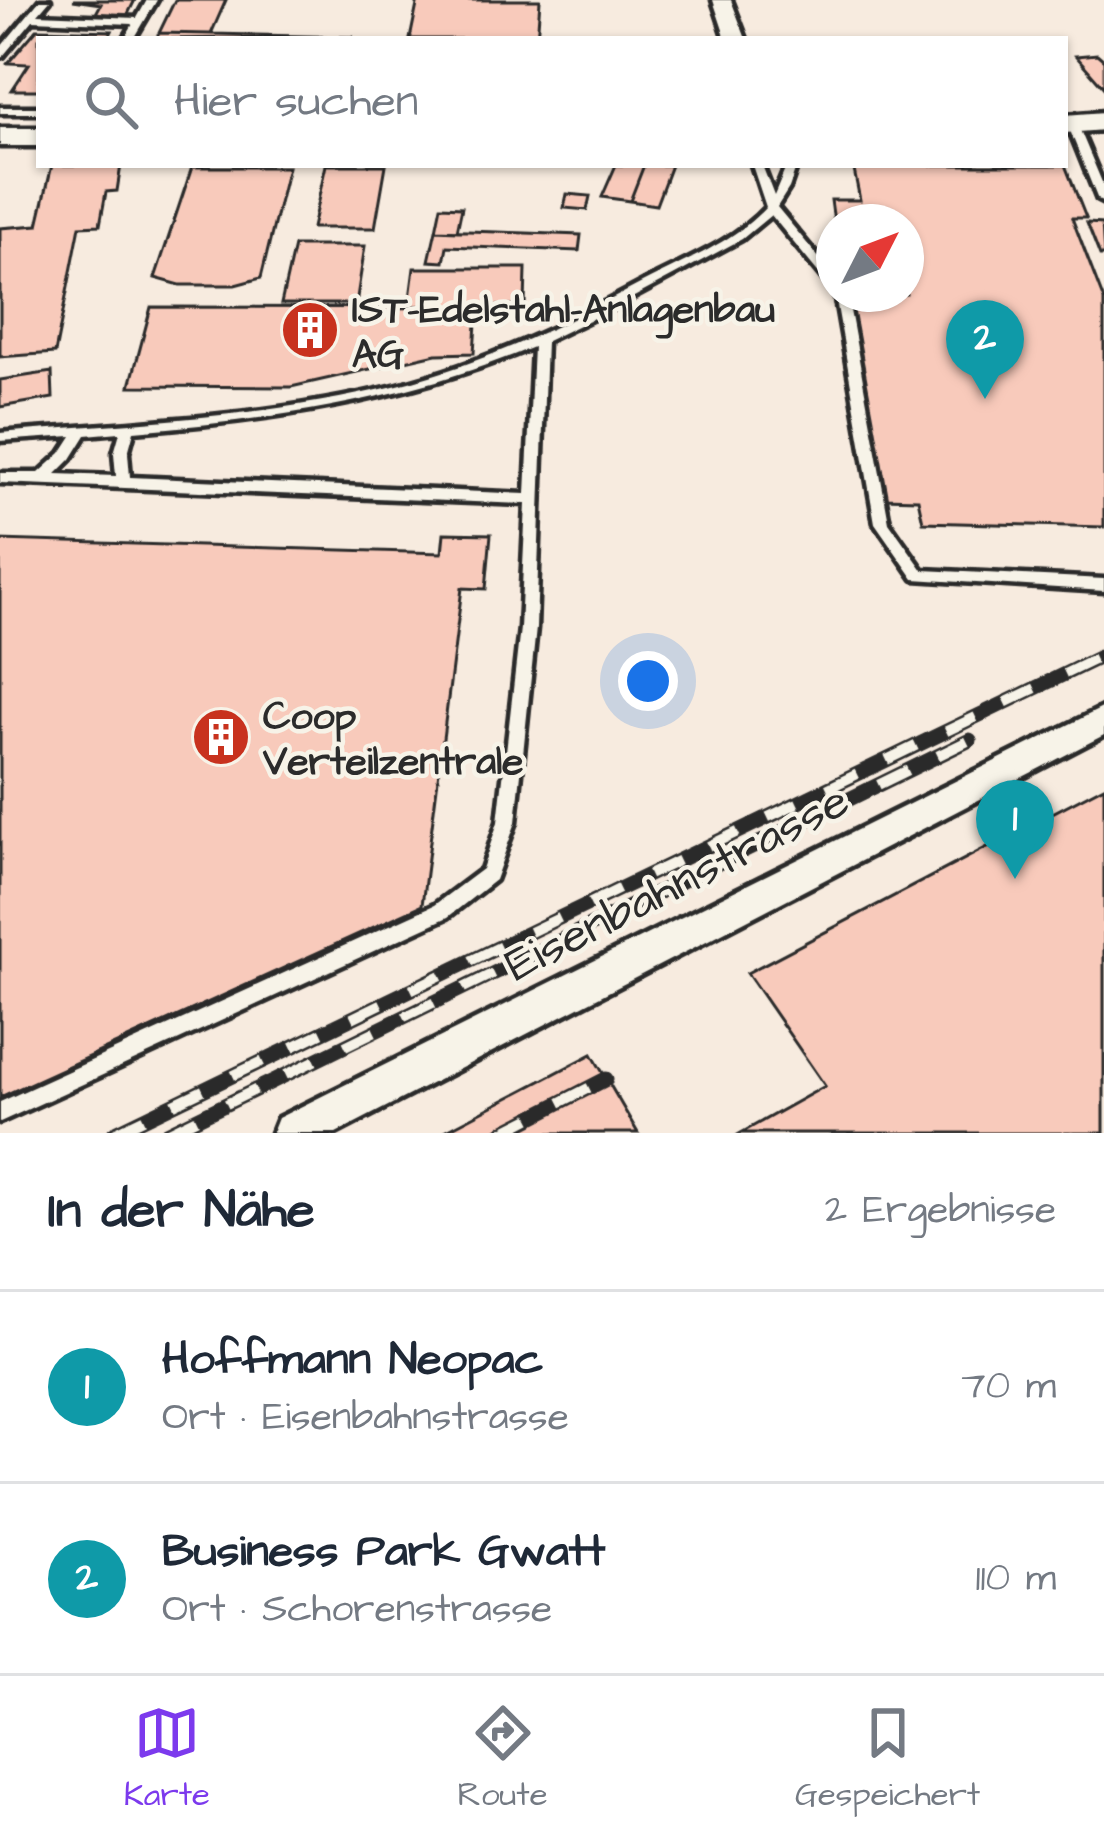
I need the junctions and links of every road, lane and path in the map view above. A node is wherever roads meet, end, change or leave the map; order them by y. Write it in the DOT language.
graph roads {
  1 [pos="46,0"];
  2 [pos="152,0"];
  3 [pos="722,0"];
  4 [pos="32,16"];
  5 [pos="140,21"];
  6 [pos="131,36"];
  7 [pos="735,36"];
  8 [pos="6,41"];
  9 [pos="0,54"];
  10 [pos="0,110"];
  11 [pos="36,110"];
  12 [pos="1104,122"];
  13 [pos="1068,124"];
  14 [pos="0,137"];
  15 [pos="36,137"];
  16 [pos="758,168"];
  17 [pos="791,168"];
  18 [pos="1104,200"];
  19 [pos="772,208"];
  20 [pos="816,262"];
  21 [pos="844,312"];
  22 [pos="540,340"];
  23 [pos="129,426"];
  24 [pos="82,430"];
  25 [pos="0,437"];
  26 [pos="0,478"];
  27 [pos="43,478"];
  28 [pos="123,482"];
  29 [pos="535,500"];
  30 [pos="1104,586"];
  31 [pos="1104,720"];
  32 [pos="0,1112"];
  33 [pos="293,1133"];
  1 -- 4 [label="lane"];
  2 -- 5 [label="lane"];
  3 -- 7 [label="street"];
  4 -- 5 [label="lane"];
  4 -- 8 [label="lane"];
  5 -- 6 [label="lane"];
  8 -- 9 [label="lane"];
  10 -- 11 [label="lane"];
  12 -- 13 [label="street"];
  13 -- 18 [label="lane"];
  14 -- 15 [label="street"];
  16 -- 19 [label="lane"];
  17 -- 19 [label="lane"];
  19 -- 20 [label="lane"];
  19 -- 22 [label="lane"];
  21 -- 30 [label="lane"];
  22 -- 23 [label="lane"];
  22 -- 29 [label="lane"];
  23 -- 24 [label="lane"];
  23 -- 28 [label="lane"];
  24 -- 25 [label="lane"];
  24 -- 27 [label="lane"];
  26 -- 27 [label="lane"];
  27 -- 28 [label="lane"];
  28 -- 29 [label="lane"];
  29 -- 32 [label="lane"];
  31 -- 33 [label="street, Eisenbahnstrasse"];
}
